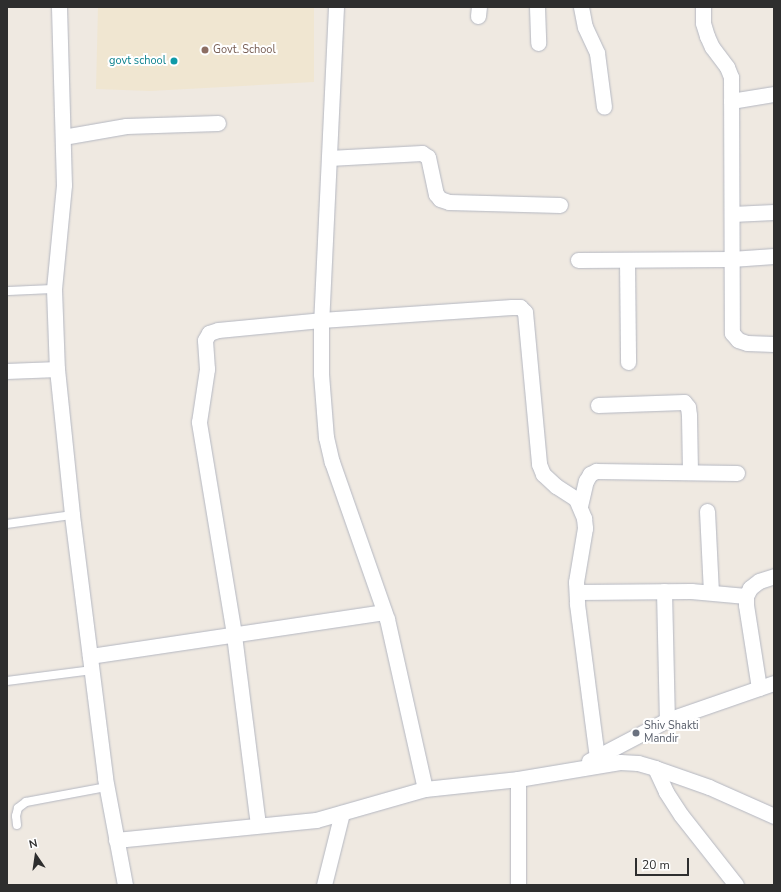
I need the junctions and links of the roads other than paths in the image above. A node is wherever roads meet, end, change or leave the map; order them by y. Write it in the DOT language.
graph roads {
  1 [pos="59,7"];
  2 [pos="336,7"];
  3 [pos="537,7"];
  4 [pos="581,7"];
  5 [pos="703,7"];
  6 [pos="538,43"];
  7 [pos="774,94"];
  8 [pos="731,101"];
  9 [pos="604,107"];
  10 [pos="218,123"];
  11 [pos="62,137"];
  12 [pos="329,158"];
  13 [pos="560,205"];
  14 [pos="774,212"];
  15 [pos="732,214"];
  16 [pos="774,256"];
  17 [pos="731,259"];
  18 [pos="578,260"];
  19 [pos="627,260"];
  20 [pos="54,289"];
  21 [pos="7,291"];
  22 [pos="321,320"];
  23 [pos="774,344"];
  24 [pos="628,362"];
  25 [pos="56,369"];
  26 [pos="7,371"];
  27 [pos="598,405"];
  28 [pos="690,472"];
  29 [pos="737,473"];
  30 [pos="580,506"];
  31 [pos="707,511"];
  32 [pos="72,515"];
  33 [pos="7,524"];
  34 [pos="774,576"];
  35 [pos="664,591"];
  36 [pos="577,592"];
  37 [pos="711,592"];
  38 [pos="746,596"];
  39 [pos="384,612"];
  40 [pos="234,634"];
  41 [pos="91,663"];
  42 [pos="7,681"];
  43 [pos="774,683"];
  44 [pos="759,688"];
  45 [pos="667,720"];
  46 [pos="597,757"];
  47 [pos="578,768"];
  48 [pos="655,768"];
  49 [pos="518,779"];
  50 [pos="106,787"];
  51 [pos="425,789"];
  52 [pos="342,813"];
  53 [pos="774,816"];
  54 [pos="17,825"];
  55 [pos="258,825"];
  56 [pos="116,840"];
  57 [pos="125,885"];
  58 [pos="324,885"];
  59 [pos="518,885"];
  60 [pos="736,885"];
  1 -- 11 [label="street"];
  2 -- 12 [label="street"];
  3 -- 6 [label="street"];
  4 -- 9 [label="street"];
  5 -- 8 [label="street"];
  7 -- 8 [label="street"];
  8 -- 15 [label="street"];
  10 -- 11 [label="street"];
  11 -- 20 [label="street"];
  12 -- 13 [label="street"];
  12 -- 22 [label="street"];
  14 -- 15 [label="street"];
  15 -- 17 [label="street"];
  16 -- 17 [label="street"];
  17 -- 19 [label="street"];
  17 -- 23 [label="street"];
  18 -- 19 [label="street"];
  19 -- 24 [label="street"];
  20 -- 21 [label="lane"];
  20 -- 25 [label="street"];
  22 -- 30 [label="street"];
  22 -- 39 [label="street"];
  22 -- 40 [label="street"];
  25 -- 26 [label="street"];
  25 -- 32 [label="street"];
  27 -- 28 [label="street"];
  28 -- 29 [label="street"];
  28 -- 30 [label="street"];
  30 -- 36 [label="street"];
  31 -- 37 [label="street"];
  32 -- 33 [label="lane"];
  32 -- 41 [label="street"];
  34 -- 38 [label="street"];
  35 -- 36 [label="street"];
  35 -- 37 [label="street"];
  35 -- 45 [label="street"];
  36 -- 46 [label="street"];
  37 -- 38 [label="street"];
  38 -- 44 [label="street"];
  39 -- 40 [label="street"];
  39 -- 51 [label="street"];
  40 -- 41 [label="street"];
  40 -- 55 [label="street"];
  41 -- 42 [label="lane"];
  41 -- 50 [label="street"];
  43 -- 44 [label="street"];
  44 -- 45 [label="street"];
  45 -- 46 [label="street"];
  46 -- 47 [label="street"];
  47 -- 48 [label="street"];
  47 -- 49 [label="street"];
  48 -- 53 [label="street"];
  48 -- 60 [label="street"];
  49 -- 51 [label="street"];
  49 -- 59 [label="street"];
  50 -- 54 [label="lane"];
  50 -- 56 [label="street"];
  51 -- 52 [label="street"];
  52 -- 55 [label="street"];
  52 -- 58 [label="street"];
  55 -- 56 [label="street"];
  56 -- 57 [label="street"];
}
